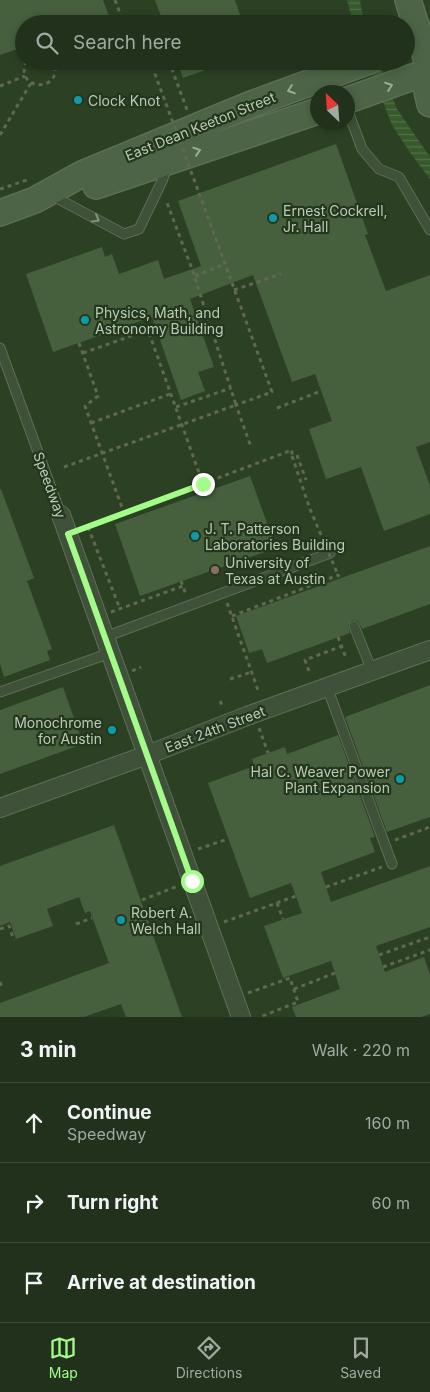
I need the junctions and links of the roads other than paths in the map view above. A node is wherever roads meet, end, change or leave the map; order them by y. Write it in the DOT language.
graph roads {
  1 [pos="408,0"];
  2 [pos="412,15"];
  3 [pos="415,27"];
  4 [pos="419,43"];
  5 [pos="345,70"];
  6 [pos="430,72"];
  7 [pos="355,98"];
  8 [pos="430,104"];
  9 [pos="310,114"];
  10 [pos="355,130"];
  11 [pos="170,160"];
  12 [pos="44,198"];
  13 [pos="0,213"];
  14 [pos="430,230"];
  15 [pos="0,348"];
  16 [pos="61,515"];
  17 [pos="330,553"];
  18 [pos="354,626"];
  19 [pos="107,645"];
  20 [pos="430,650"];
  21 [pos="372,670"];
  22 [pos="327,687"];
  23 [pos="0,692"];
  24 [pos="147,755"];
  25 [pos="0,808"];
  26 [pos="392,864"];
  27 [pos="242,1017"];
  1 -- 2 [label="main road"];
  3 -- 4 [label="main road"];
  4 -- 6 [label="main road"];
  5 -- 12 [label="main road, East Dean Keeton Street, one-way"];
  7 -- 6 [label="main road, one-way"];
  6 -- 8 [label="main road"];
  11 -- 9 [label="main road, East Dean Keeton Street, one-way"];
  10 -- 14 [label="lane"];
  11 -- 12 [label="main road, East Dean Keeton Street"];
  12 -- 11 [label="lane, one-way"];
  12 -- 13 [label="main road, East Dean Keeton Street"];
  15 -- 16 [label="lane, Speedway"];
  16 -- 19 [label="street, Speedway"];
  17 -- 19 [label="lane"];
  18 -- 21 [label="lane"];
  19 -- 23 [label="lane"];
  19 -- 24 [label="street, Speedway"];
  20 -- 21 [label="street, East 24th Street"];
  21 -- 22 [label="street, East 24th Street"];
  22 -- 24 [label="street, East 24th Street"];
  22 -- 26 [label="lane"];
  24 -- 25 [label="street, East 24th Street"];
  24 -- 27 [label="street, Speedway"];
}
